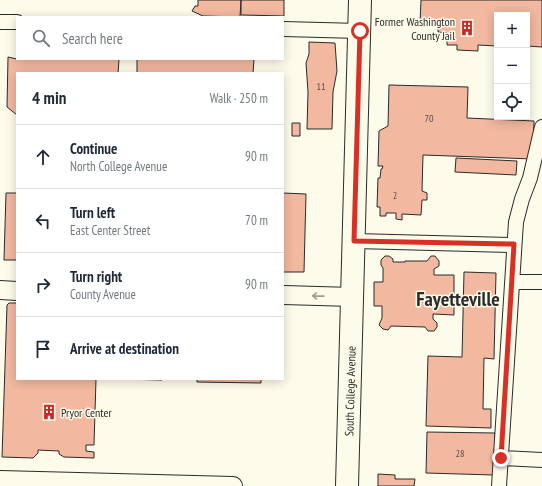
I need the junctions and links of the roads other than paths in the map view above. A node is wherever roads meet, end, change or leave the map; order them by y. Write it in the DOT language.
graph roads {
  1 [pos="360,0"];
  2 [pos="0,22"];
  3 [pos="16,22"];
  4 [pos="284,29"];
  5 [pos="360,31"];
  6 [pos="542,128"];
  7 [pos="354,241"];
  8 [pos="514,244"];
  9 [pos="512,282"];
  10 [pos="542,282"];
  11 [pos="0,290"];
  12 [pos="16,290"];
  13 [pos="284,295"];
  14 [pos="353,296"];
  15 [pos="501,458"];
  16 [pos="542,460"];
  17 [pos="0,480"];
  18 [pos="233,486"];
  19 [pos="347,486"];
  20 [pos="499,486"];
  1 -- 5 [label="main road, South College Avenue"];
  2 -- 3 [label="street"];
  4 -- 5 [label="street"];
  5 -- 7 [label="main road, South College Avenue"];
  6 -- 8 [label="street"];
  7 -- 8 [label="street"];
  7 -- 14 [label="main road, South College Avenue"];
  8 -- 9 [label="street"];
  9 -- 10 [label="street"];
  9 -- 15 [label="street"];
  11 -- 12 [label="street"];
  14 -- 13 [label="street, one-way"];
  14 -- 19 [label="main road, South College Avenue"];
  15 -- 16 [label="street"];
  15 -- 20 [label="street"];
  17 -- 18 [label="street"];
}
